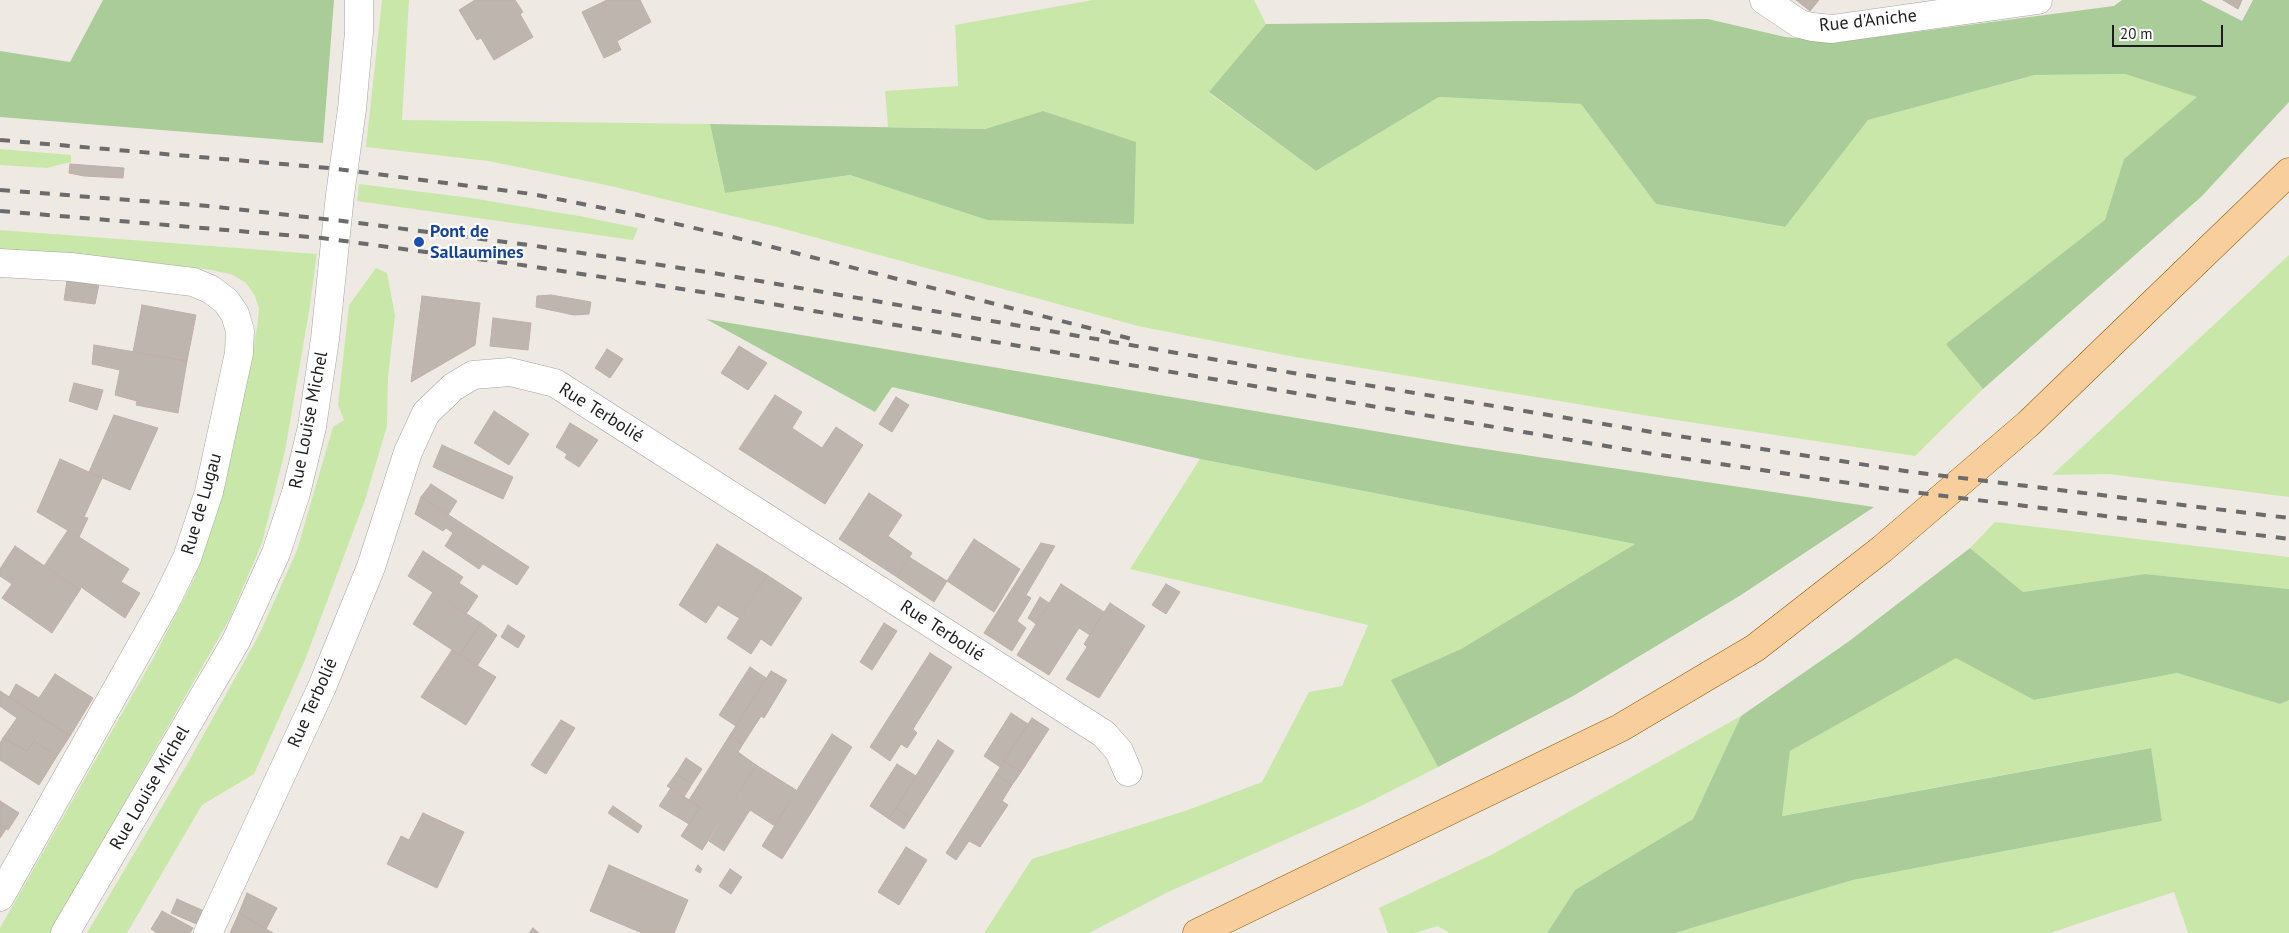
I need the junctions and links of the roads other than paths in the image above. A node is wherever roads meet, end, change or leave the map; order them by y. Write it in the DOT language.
graph roads {
  1 [pos="360,0"];
  2 [pos="1764,0"];
  3 [pos="2038,0"];
  4 [pos="2289,172"];
  5 [pos="0,263"];
  6 [pos="1128,772"];
  7 [pos="0,897"];
  8 [pos="65,933"];
  9 [pos="208,933"];
  10 [pos="1197,933"];
  1 -- 8 [label="street, Rue Louise Michel"];
  2 -- 3 [label="street, Rue d'Aniche"];
  4 -- 10 [label="main road"];
  5 -- 7 [label="street, Rue de Lugau"];
  6 -- 9 [label="street, Rue Terbolié"];
}
